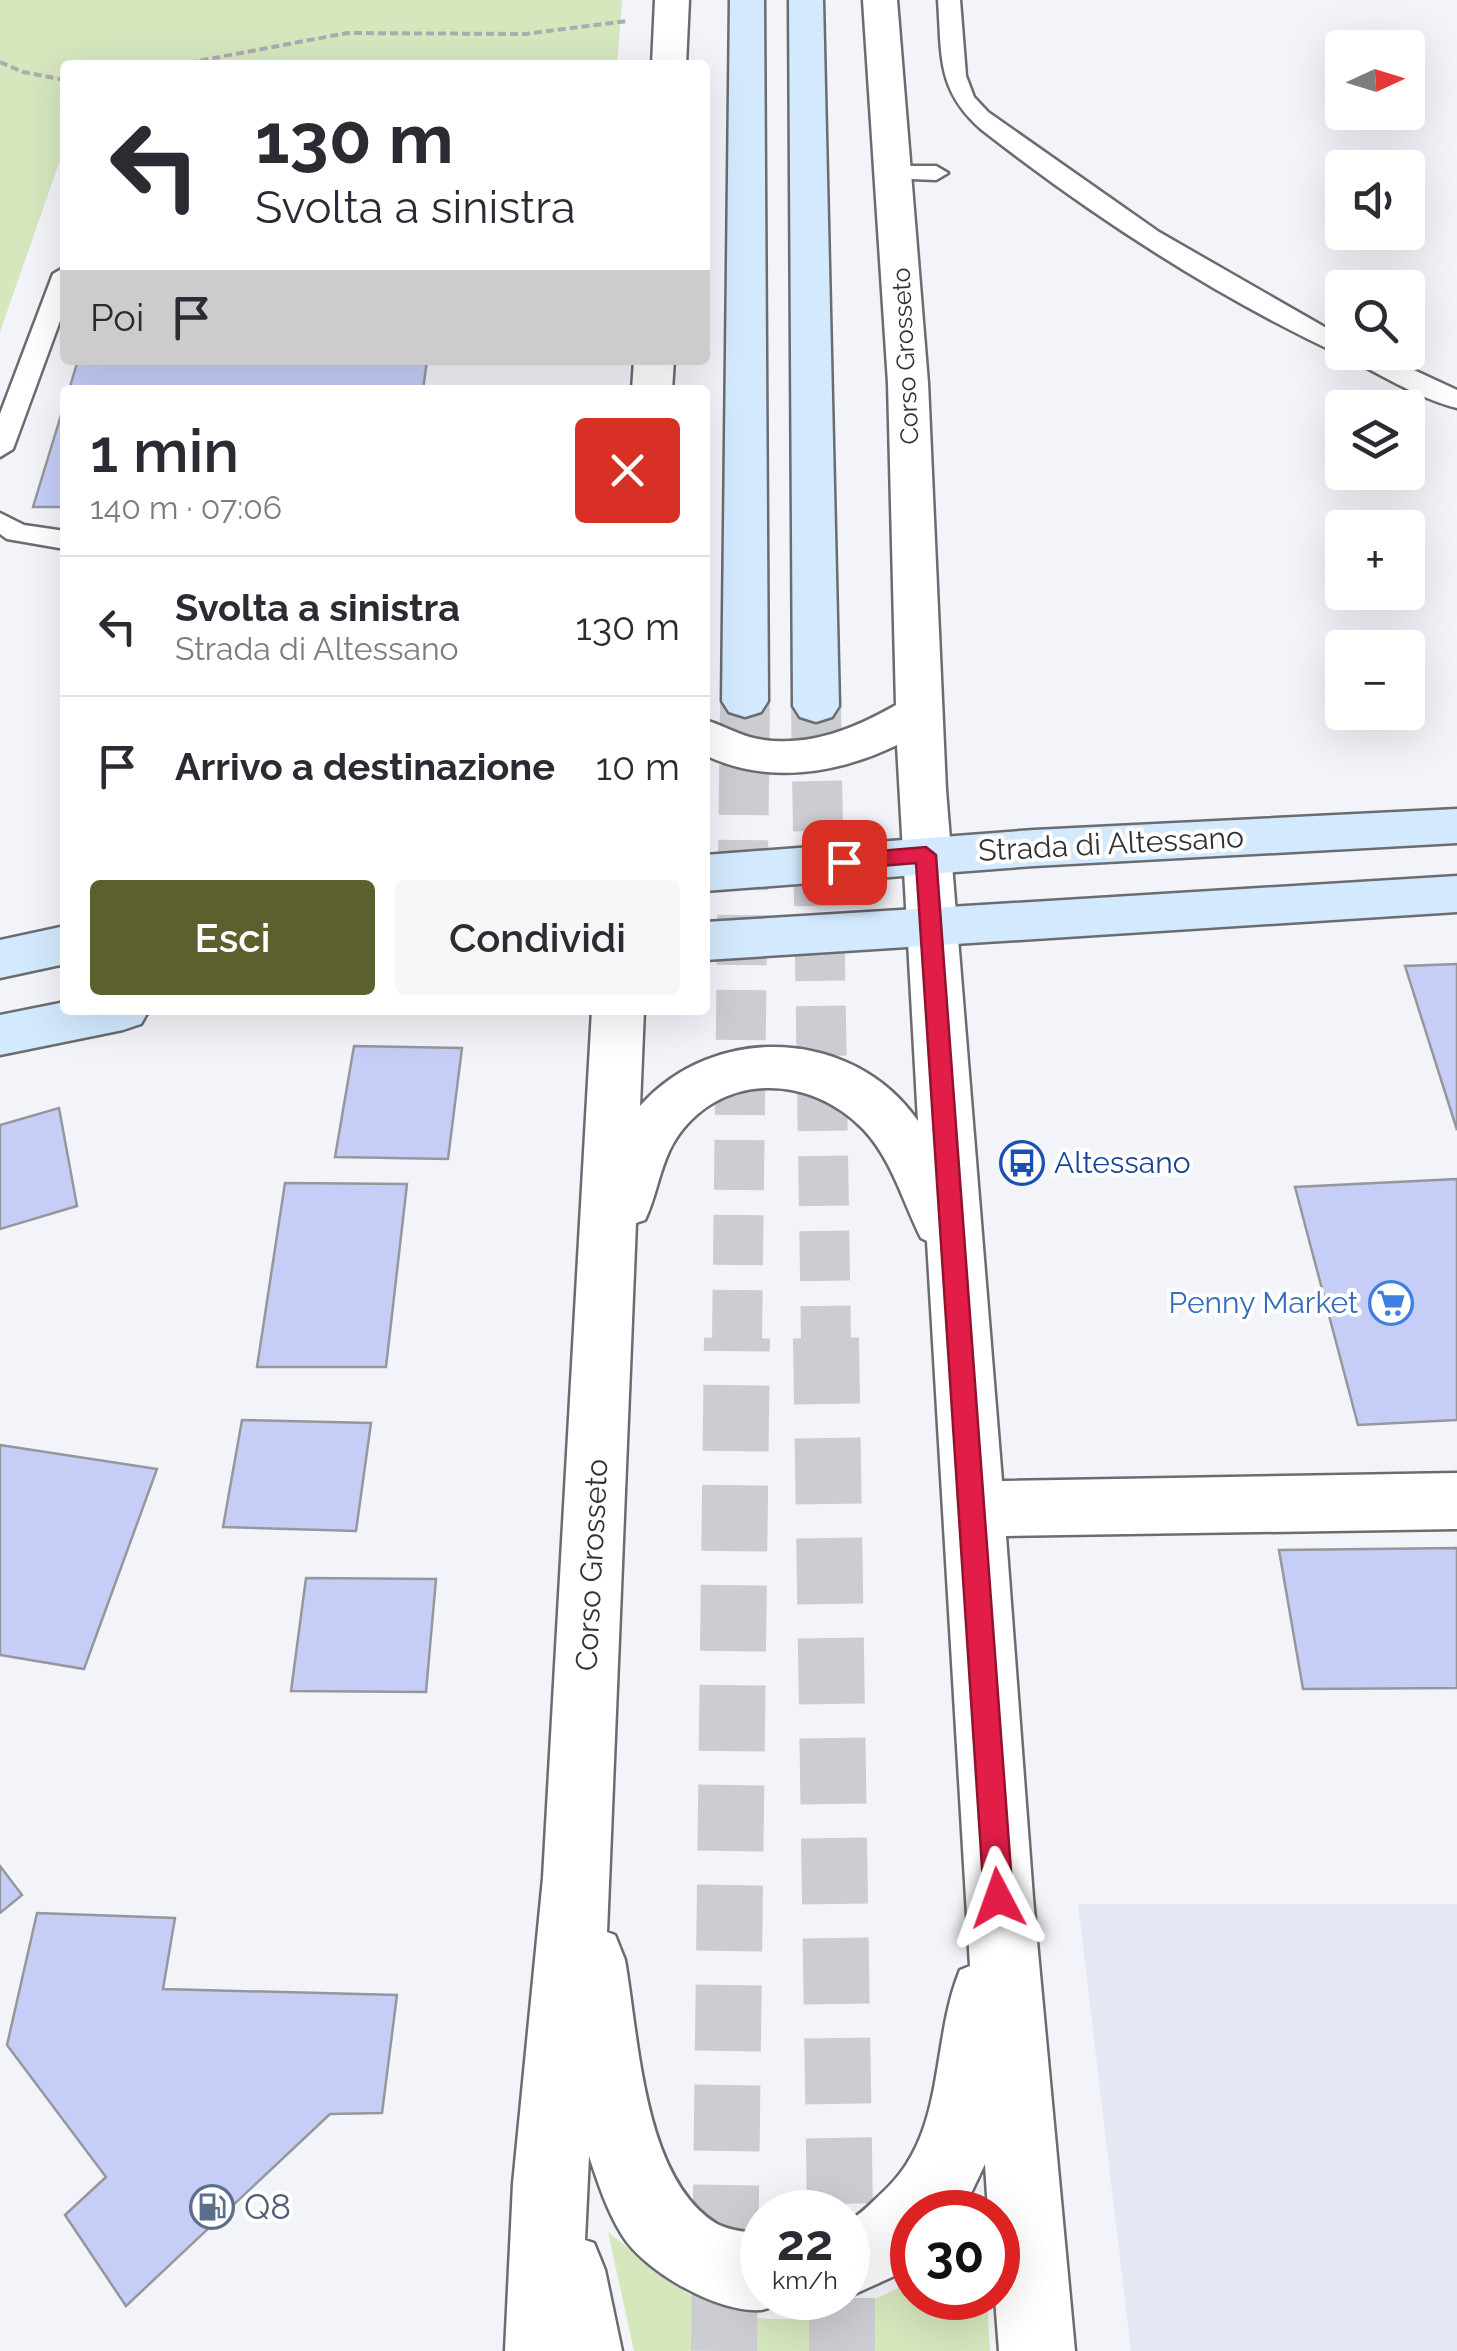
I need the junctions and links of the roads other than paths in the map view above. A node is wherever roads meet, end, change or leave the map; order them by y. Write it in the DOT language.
graph roads {
  1 [pos="747,0"];
  2 [pos="806,0"];
  3 [pos="880,0"];
  4 [pos="949,0"];
  5 [pos="672,10"];
  6 [pos="669,60"];
  7 [pos="894,173"];
  8 [pos="936,173"];
  9 [pos="60,287"];
  10 [pos="1325,338"];
  11 [pos="1392,370"];
  12 [pos="1457,400"];
  13 [pos="0,449"];
  14 [pos="0,522"];
  15 [pos="60,539"];
  16 [pos="744,701"];
  17 [pos="816,706"];
  18 [pos="919,712"];
  19 [pos="710,738"];
  20 [pos="1457,826"];
  21 [pos="926,855"];
  22 [pos="710,873"];
  23 [pos="1457,894"];
  24 [pos="932,926"];
  25 [pos="710,940"];
  26 [pos="60,946"];
  27 [pos="0,959"];
  28 [pos="98,1015"];
  29 [pos="618,1015"];
  30 [pos="0,1035"];
  31 [pos="608,1251"];
  32 [pos="956,1257"];
  33 [pos="1457,1502"];
  34 [pos="971,1509"];
  35 [pos="577,1878"];
  36 [pos="998,1898"];
  37 [pos="550,2184"];
  38 [pos="927,2190"];
  39 [pos="740,2267"];
  40 [pos="542,2351"];
  41 [pos="584,2351"];
  42 [pos="1037,2351"];
  1 -- 16 [label="main road"];
  2 -- 17 [label="main road"];
  3 -- 7 [label="street, Corso Grosseto"];
  4 -- 10 [label="lane"];
  5 -- 6 [label="street"];
  7 -- 8 [label="lane"];
  7 -- 18 [label="street, Corso Grosseto"];
  9 -- 13 [label="lane"];
  11 -- 12 [label="lane"];
  14 -- 15 [label="lane"];
  18 -- 19 [label="street"];
  18 -- 21 [label="street, Corso Grosseto"];
  20 -- 21 [label="main road, Strada di Altessano"];
  21 -- 22 [label="main road, Strada di Altessano"];
  21 -- 24 [label="street, Corso Grosseto"];
  23 -- 24 [label="main road"];
  24 -- 25 [label="main road"];
  24 -- 32 [label="street, Corso Grosseto"];
  26 -- 27 [label="main road"];
  28 -- 30 [label="main road"];
  29 -- 31 [label="street, Corso Grosseto"];
  31 -- 32 [label="street, Corso Grosseto"];
  31 -- 35 [label="street, Corso Grosseto"];
  32 -- 34 [label="street, Corso Grosseto"];
  33 -- 34 [label="street"];
  34 -- 36 [label="street, Corso Grosseto"];
  35 -- 37 [label="street, Corso Grosseto"];
  35 -- 39 [label="street, Corso Grosseto"];
  36 -- 38 [label="street, Corso Grosseto"];
  36 -- 42 [label="street, Corso Grosseto"];
  37 -- 40 [label="street, Corso Grosseto"];
  37 -- 41 [label="street, Corso Grosseto"];
}
